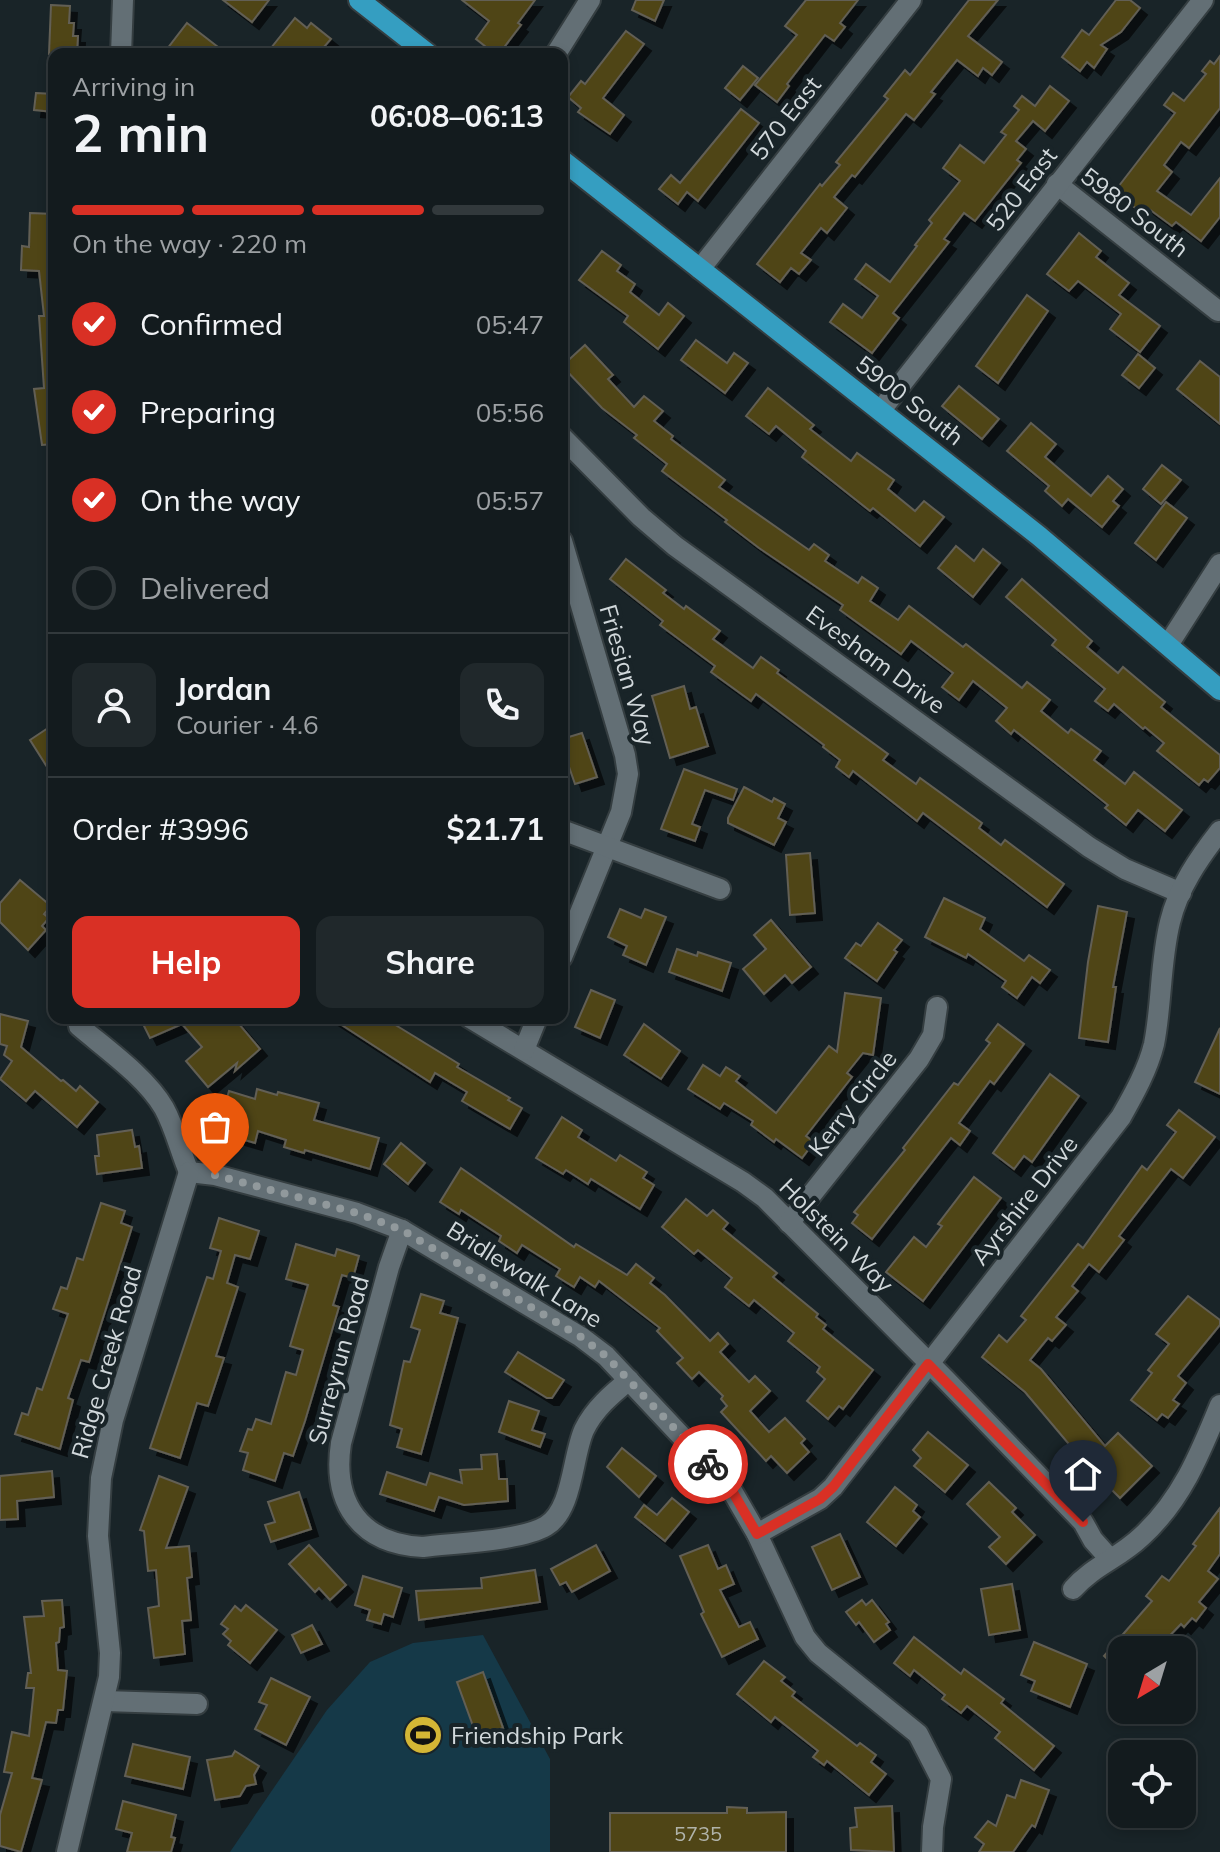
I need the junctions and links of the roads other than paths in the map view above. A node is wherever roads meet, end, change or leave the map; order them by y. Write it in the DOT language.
graph roads {
  1 [pos="123,0"];
  2 [pos="359,0"];
  3 [pos="590,0"];
  4 [pos="911,0"];
  5 [pos="1203,0"];
  6 [pos="121,48"];
  7 [pos="420,48"];
  8 [pos="560,48"];
  9 [pos="568,165"];
  10 [pos="1057,184"];
  11 [pos="700,269"];
  12 [pos="1218,311"];
  13 [pos="881,410"];
  14 [pos="568,445"];
  15 [pos="568,561"];
  16 [pos="1220,564"];
  17 [pos="1168,645"];
  18 [pos="1220,690"];
  19 [pos="1220,831"];
  20 [pos="568,832"];
  21 [pos="607,846"];
  22 [pos="720,889"];
  23 [pos="1181,893"];
  24 [pos="568,942"];
  25 [pos="937,1007"];
  26 [pos="480,1024"];
  27 [pos="535,1024"];
  28 [pos="79,1026"];
  29 [pos="524,1050"];
  30 [pos="189,1172"];
  31 [pos="789,1223"];
  32 [pos="402,1230"];
  33 [pos="928,1364"];
  34 [pos="629,1380"];
  35 [pos="1220,1405"];
  36 [pos="757,1534"];
  37 [pos="1110,1559"];
  38 [pos="1073,1589"];
  39 [pos="105,1701"];
  40 [pos="197,1704"];
  41 [pos="67,1852"];
  42 [pos="932,1852"];
  1 -- 6 [label="street"];
  2 -- 7 [label="main road"];
  3 -- 8 [label="street"];
  4 -- 11 [label="street, 570 East"];
  5 -- 10 [label="street, 520 East"];
  9 -- 11 [label="main road, 5900 South"];
  10 -- 12 [label="street, 5980 South"];
  10 -- 13 [label="street, 520 East"];
  11 -- 13 [label="main road, 5900 South"];
  13 -- 17 [label="main road, 5900 South"];
  14 -- 23 [label="street, Evesham Drive"];
  15 -- 21 [label="street, Friesian Way"];
  16 -- 17 [label="street"];
  17 -- 18 [label="main road, 5900 South"];
  19 -- 23 [label="street, Ayrshire Drive"];
  20 -- 21 [label="street"];
  21 -- 22 [label="street"];
  21 -- 24 [label="street, Friesian Way"];
  23 -- 33 [label="street, Ayrshire Drive"];
  25 -- 31 [label="street, Kerry Circle"];
  26 -- 29 [label="street, Holstein Way"];
  27 -- 29 [label="street"];
  28 -- 30 [label="street"];
  29 -- 31 [label="street, Holstein Way"];
  30 -- 32 [label="street, Bridlewalk Lane"];
  30 -- 39 [label="street, Ridge Creek Road"];
  31 -- 33 [label="street, Holstein Way"];
  32 -- 34 [label="street, Bridlewalk Lane"];
  32 -- 34 [label="street, Surreyrun Road"];
  33 -- 36 [label="street, Ayrshire Drive"];
  33 -- 37 [label="street, Holstein Way"];
  34 -- 36 [label="street, Bridlewalk Lane"];
  35 -- 37 [label="street"];
  36 -- 42 [label="street, Bridlewalk Lane"];
  37 -- 38 [label="street"];
  39 -- 40 [label="street"];
  39 -- 41 [label="street, Ridge Creek Road"];
}
